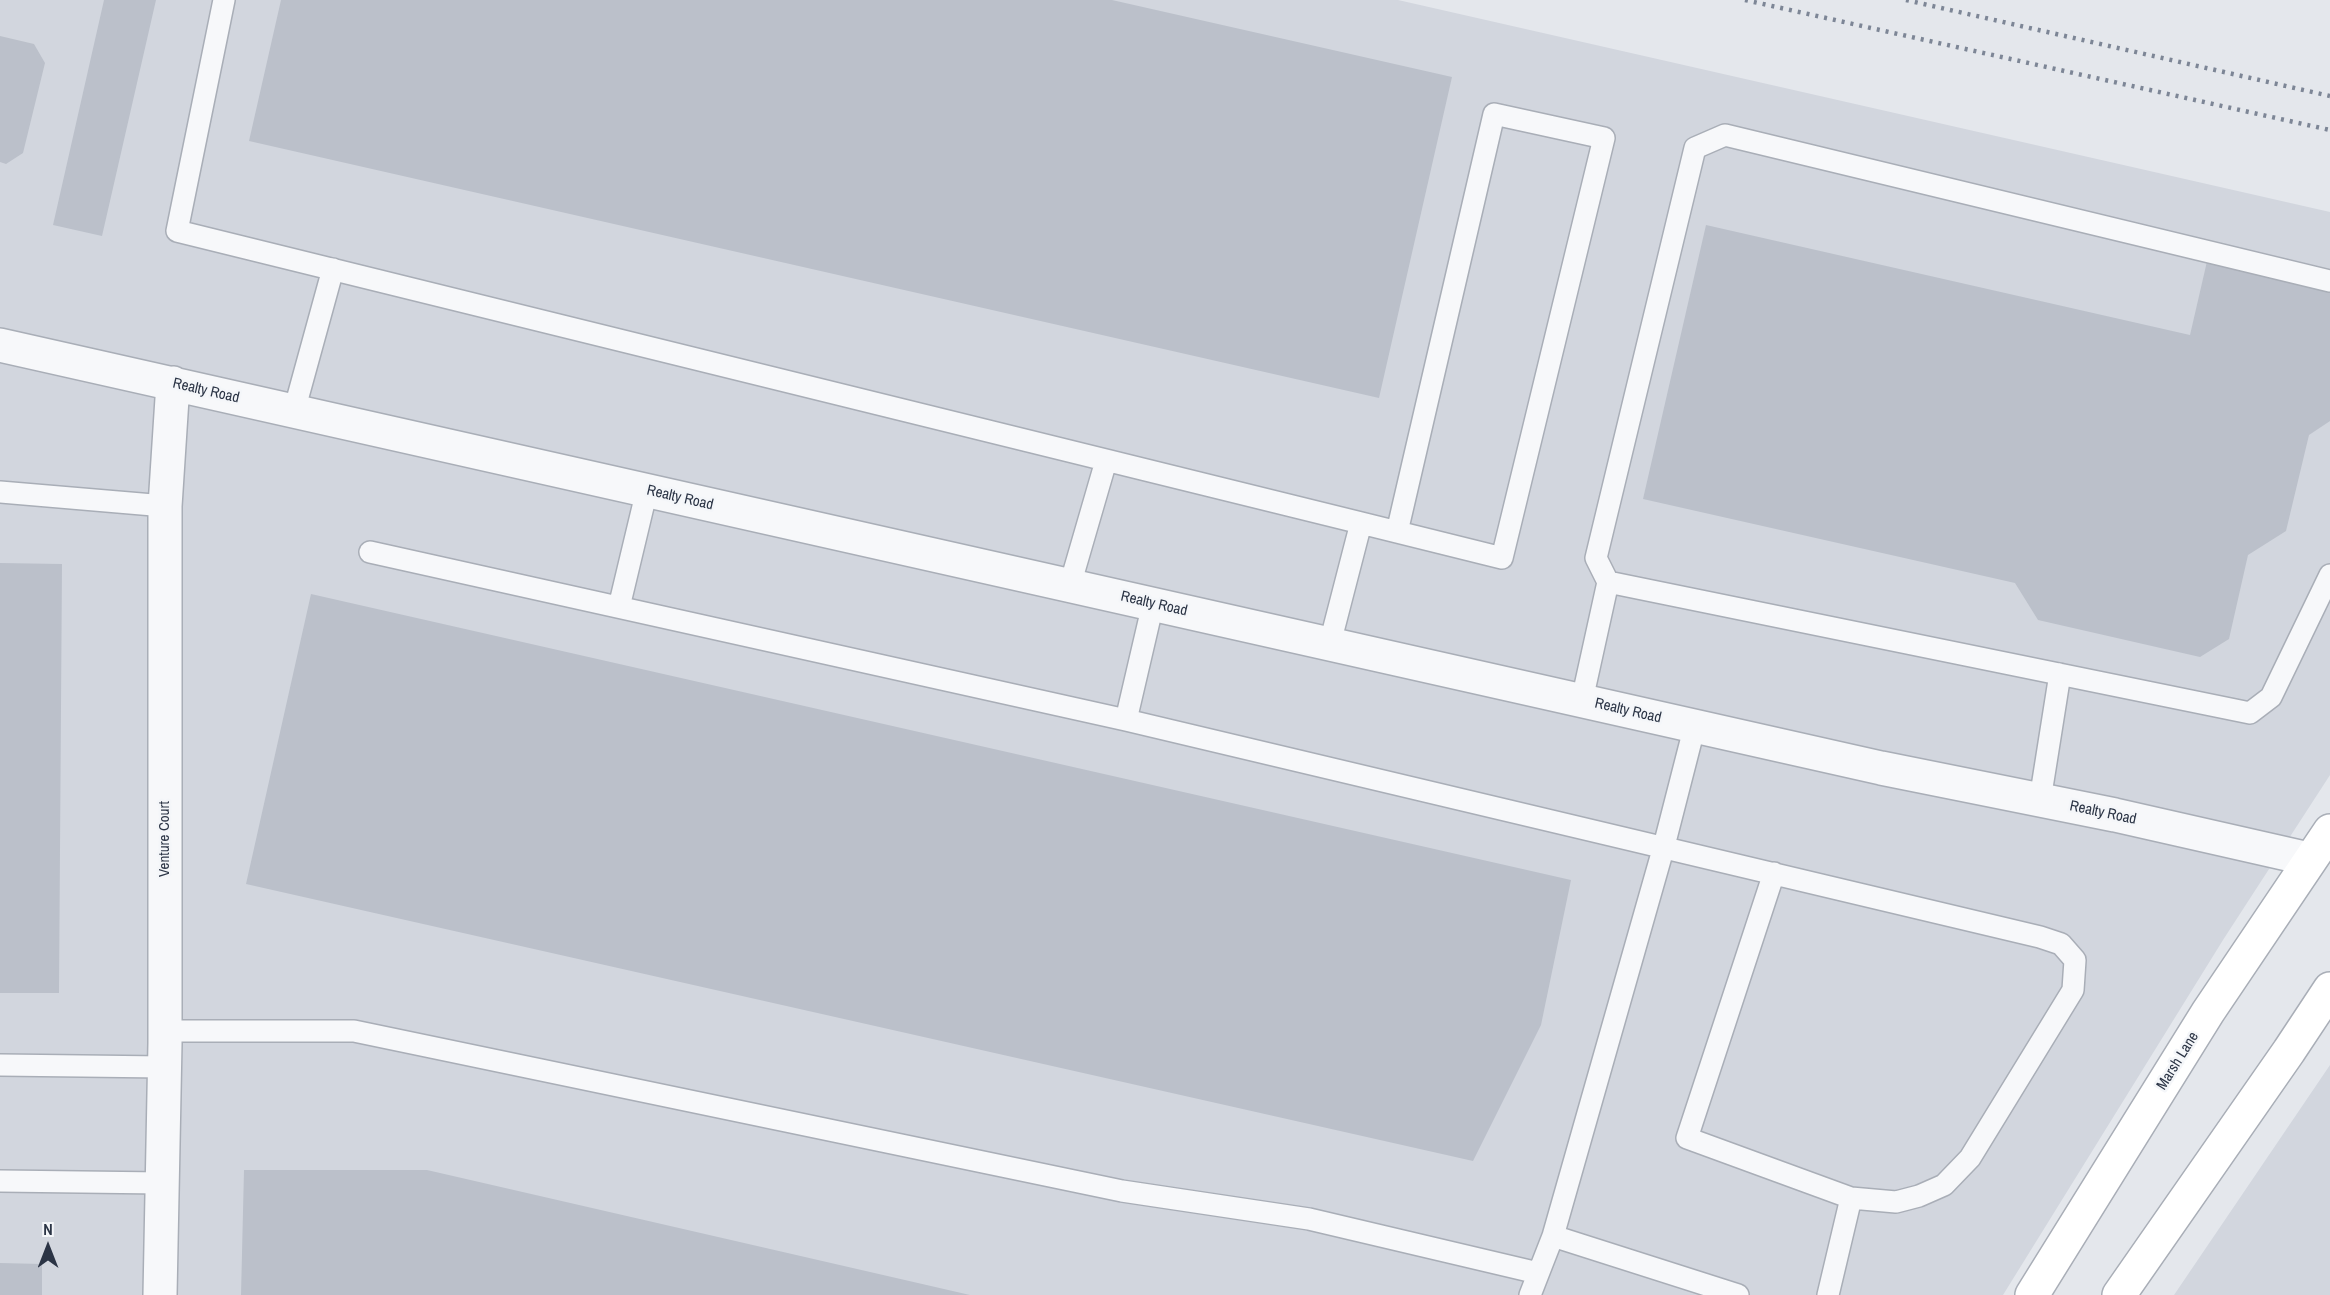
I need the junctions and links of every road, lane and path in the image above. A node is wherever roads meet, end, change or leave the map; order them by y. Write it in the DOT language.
graph roads {
  1 [pos="224,0"];
  2 [pos="333,269"];
  3 [pos="2330,281"];
  4 [pos="0,345"];
  5 [pos="173,383"];
  6 [pos="294,411"];
  7 [pos="1106,461"];
  8 [pos="646,490"];
  9 [pos="0,492"];
  10 [pos="165,506"];
  11 [pos="1361,523"];
  12 [pos="1397,532"];
  13 [pos="370,552"];
  14 [pos="2330,575"];
  15 [pos="1608,582"];
  16 [pos="1070,585"];
  17 [pos="1153,604"];
  18 [pos="619,607"];
  19 [pos="1330,643"];
  20 [pos="2060,674"];
  21 [pos="1582,700"];
  22 [pos="1126,720"];
  23 [pos="1695,725"];
  24 [pos="2040,800"];
  25 [pos="2330,831"];
  26 [pos="1664,846"];
  27 [pos="2320,862"];
  28 [pos="1774,873"];
  29 [pos="2330,989"];
  30 [pos="165,1031"];
  31 [pos="0,1065"];
  32 [pos="164,1067"];
  33 [pos="0,1181"];
  34 [pos="162,1183"];
  35 [pos="1851,1198"];
  36 [pos="1553,1236"];
  37 [pos="1538,1273"];
  38 [pos="160,1295"];
  39 [pos="1530,1295"];
  40 [pos="1738,1295"];
  41 [pos="1828,1295"];
  42 [pos="2032,1295"];
  43 [pos="2119,1295"];
  1 -- 2 [label="lane"];
  2 -- 6 [label="lane"];
  2 -- 7 [label="lane"];
  3 -- 15 [label="lane"];
  4 -- 5 [label="street, Realty Road"];
  5 -- 6 [label="street, Realty Road"];
  5 -- 10 [label="street, Venture Court"];
  6 -- 8 [label="street, Realty Road"];
  7 -- 11 [label="lane"];
  7 -- 16 [label="lane"];
  8 -- 16 [label="street, Realty Road"];
  8 -- 18 [label="lane"];
  9 -- 10 [label="lane"];
  10 -- 30 [label="street, Venture Court"];
  11 -- 12 [label="lane"];
  11 -- 19 [label="lane"];
  12 -- 12 [label="lane"];
  13 -- 18 [label="lane"];
  14 -- 20 [label="lane"];
  15 -- 20 [label="lane"];
  15 -- 21 [label="lane"];
  16 -- 17 [label="street, Realty Road"];
  17 -- 19 [label="street, Realty Road"];
  17 -- 22 [label="lane"];
  18 -- 22 [label="lane"];
  19 -- 21 [label="street, Realty Road"];
  20 -- 24 [label="lane"];
  21 -- 23 [label="street, Realty Road"];
  22 -- 26 [label="lane"];
  23 -- 24 [label="street, Realty Road"];
  23 -- 26 [label="lane"];
  24 -- 27 [label="street, Realty Road"];
  25 -- 27 [label="main road, Marsh Lane"];
  26 -- 28 [label="lane"];
  26 -- 36 [label="lane"];
  27 -- 42 [label="main road, Marsh Lane"];
  28 -- 35 [label="lane"];
  28 -- 35 [label="lane"];
  29 -- 43 [label="main road"];
  30 -- 32 [label="street, Venture Court"];
  30 -- 37 [label="lane"];
  31 -- 32 [label="lane"];
  32 -- 34 [label="street, Venture Court"];
  33 -- 34 [label="lane"];
  34 -- 38 [label="street, Venture Court"];
  35 -- 41 [label="lane"];
  36 -- 37 [label="lane"];
  36 -- 40 [label="lane"];
  37 -- 39 [label="lane"];
}
